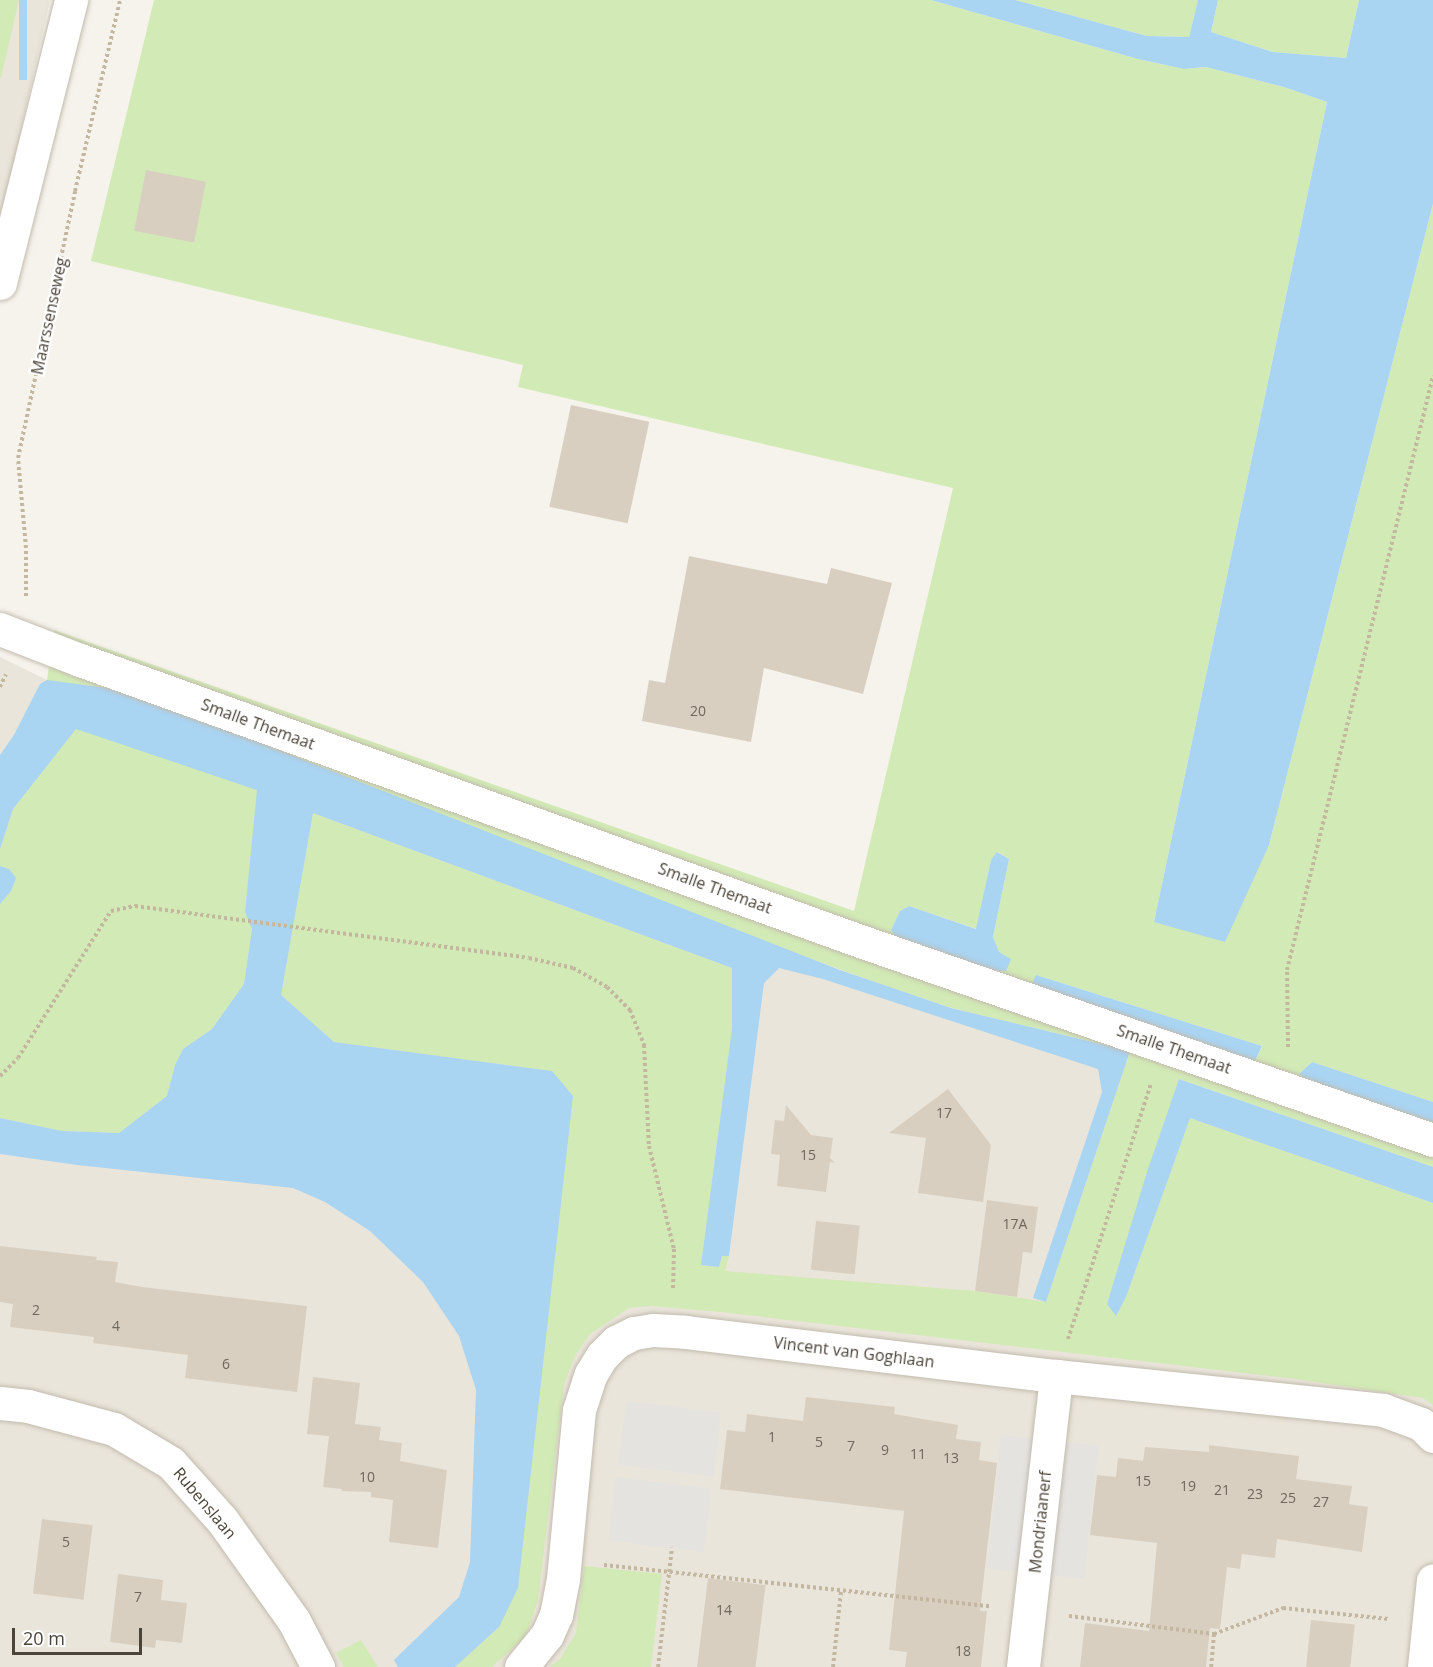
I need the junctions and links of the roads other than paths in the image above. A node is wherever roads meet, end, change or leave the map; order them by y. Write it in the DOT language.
graph roads {
  1 [pos="71,0"];
  2 [pos="0,283"];
  3 [pos="10,632"];
  4 [pos="1433,1140"];
  5 [pos="1056,1376"];
  6 [pos="0,1403"];
  7 [pos="1433,1436"];
  8 [pos="1433,1580"];
  9 [pos="318,1667"];
  10 [pos="520,1667"];
  11 [pos="1023,1667"];
  12 [pos="1424,1667"];
  1 -- 2 [label="street"];
  3 -- 4 [label="street, Smalle Themaat"];
  5 -- 7 [label="street, Vincent van Goghlaan"];
  5 -- 10 [label="street, Vincent van Goghlaan"];
  5 -- 11 [label="street, Mondriaanerf"];
  6 -- 9 [label="street, Rubenslaan"];
  8 -- 12 [label="street"];
}
